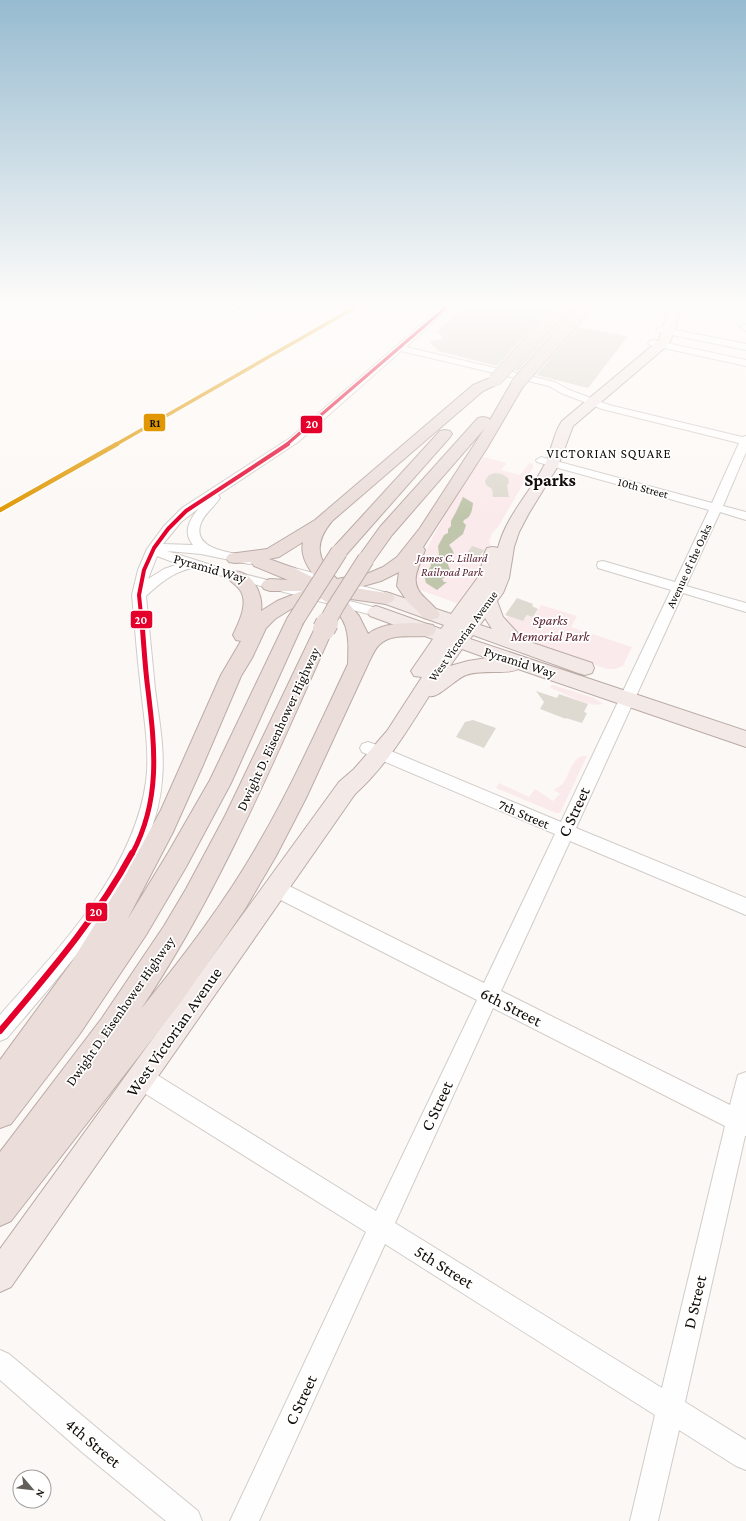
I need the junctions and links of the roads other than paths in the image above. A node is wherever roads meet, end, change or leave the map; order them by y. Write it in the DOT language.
graph roads {
  1 [pos="369,375"];
  2 [pos="500,375"];
  3 [pos="514,375"];
  4 [pos="525,375"];
  5 [pos="616,375"];
  6 [pos="495,380"];
  7 [pos="518,383"];
  8 [pos="588,400"];
  9 [pos="746,440"];
  10 [pos="546,462"];
  11 [pos="236,478"];
  12 [pos="716,508"];
  13 [pos="746,516"];
  14 [pos="320,524"];
  15 [pos="422,535"];
  16 [pos="153,549"];
  17 [pos="213,552"];
  18 [pos="235,558"];
  19 [pos="260,562"];
  20 [pos="192,564"];
  21 [pos="603,565"];
  22 [pos="235,576"];
  23 [pos="270,585"];
  24 [pos="679,588"];
  25 [pos="328,590"];
  26 [pos="139,595"];
  27 [pos="489,601"];
  28 [pos="381,605"];
  29 [pos="746,608"];
  30 [pos="447,629"];
  31 [pos="519,645"];
  32 [pos="358,664"];
  33 [pos="535,667"];
  34 [pos="231,675"];
  35 [pos="631,691"];
  36 [pos="406,720"];
  37 [pos="746,724"];
  38 [pos="746,739"];
  39 [pos="374,751"];
  40 [pos="566,831"];
  41 [pos="275,888"];
  42 [pos="746,907"];
  43 [pos="489,996"];
  44 [pos="0,1031"];
  45 [pos="141,1078"];
  46 [pos="746,1083"];
  47 [pos="0,1084"];
  48 [pos="0,1113"];
  49 [pos="742,1123"];
  50 [pos="0,1178"];
  51 [pos="0,1210"];
  52 [pos="381,1227"];
  53 [pos="0,1276"];
  54 [pos="0,1363"];
  55 [pos="670,1408"];
  56 [pos="746,1456"];
  57 [pos="188,1521"];
  58 [pos="244,1521"];
  59 [pos="644,1521"];
  1 -- 11 [label="street"];
  2 -- 6 [label="highway, bridge"];
  3 -- 8 [label="street"];
  4 -- 7 [label="highway, Dwight D. Eisenhower Highway, bridge"];
  5 -- 8 [label="main road, West Victorian Avenue"];
  6 -- 14 [label="highway"];
  6 -- 48 [label="highway, bridge"];
  7 -- 15 [label="highway"];
  7 -- 50 [label="highway, Dwight D. Eisenhower Highway, bridge"];
  8 -- 9 [label="street"];
  8 -- 10 [label="main road, West Victorian Avenue"];
  9 -- 12 [label="street, Avenue of the Oaks"];
  10 -- 12 [label="street, 10th Street"];
  10 -- 27 [label="main road, West Victorian Avenue"];
  10 -- 30 [label="main road, West Victorian Avenue"];
  11 -- 16 [label="street"];
  11 -- 17 [label="street"];
  12 -- 13 [label="street, 10th Street"];
  12 -- 24 [label="street, Avenue of the Oaks"];
  14 -- 18 [label="highway"];
  14 -- 25 [label="highway"];
  15 -- 25 [label="highway"];
  15 -- 30 [label="highway"];
  16 -- 17 [label="street, Pyramid Way"];
  16 -- 20 [label="street, Pyramid Way"];
  16 -- 26 [label="street"];
  17 -- 18 [label="street, Pyramid Way"];
  18 -- 19 [label="street, Pyramid Way"];
  19 -- 25 [label="highway"];
  20 -- 22 [label="street, Pyramid Way"];
  20 -- 26 [label="street"];
  21 -- 24 [label="street"];
  22 -- 23 [label="street, Pyramid Way"];
  22 -- 34 [label="highway"];
  23 -- 25 [label="highway"];
  24 -- 29 [label="street"];
  24 -- 35 [label="street, Avenue of the Oaks"];
  25 -- 28 [label="highway"];
  25 -- 32 [label="highway"];
  25 -- 34 [label="highway"];
  26 -- 44 [label="street"];
  27 -- 30 [label="main road, West Victorian Avenue"];
  27 -- 31 [label="main road"];
  28 -- 30 [label="main road, Pyramid Way"];
  30 -- 31 [label="main road, Pyramid Way"];
  30 -- 32 [label="highway"];
  30 -- 33 [label="main road, Pyramid Way"];
  30 -- 36 [label="main road, West Victorian Avenue"];
  30 -- 39 [label="main road, West Victorian Avenue"];
  31 -- 35 [label="main road, Pyramid Way"];
  32 -- 51 [label="highway"];
  33 -- 35 [label="main road, Pyramid Way"];
  33 -- 36 [label="main road"];
  34 -- 47 [label="highway"];
  35 -- 37 [label="main road, Pyramid Way"];
  35 -- 38 [label="main road, Pyramid Way"];
  35 -- 40 [label="street, C Street"];
  36 -- 39 [label="main road, West Victorian Avenue"];
  39 -- 40 [label="street, 7th Street"];
  39 -- 41 [label="main road, West Victorian Avenue"];
  40 -- 42 [label="street, 7th Street"];
  40 -- 43 [label="street, C Street"];
  41 -- 43 [label="street, 6th Street"];
  41 -- 45 [label="main road, West Victorian Avenue"];
  43 -- 49 [label="street, 6th Street"];
  43 -- 52 [label="street, C Street"];
  45 -- 52 [label="street, 5th Street"];
  45 -- 53 [label="main road, West Victorian Avenue"];
  46 -- 49 [label="street, D Street"];
  49 -- 55 [label="street, D Street"];
  52 -- 55 [label="street, 5th Street"];
  52 -- 58 [label="street, C Street"];
  54 -- 57 [label="street, 4th Street"];
  55 -- 56 [label="street, 5th Street"];
  55 -- 59 [label="street, D Street"];
}
